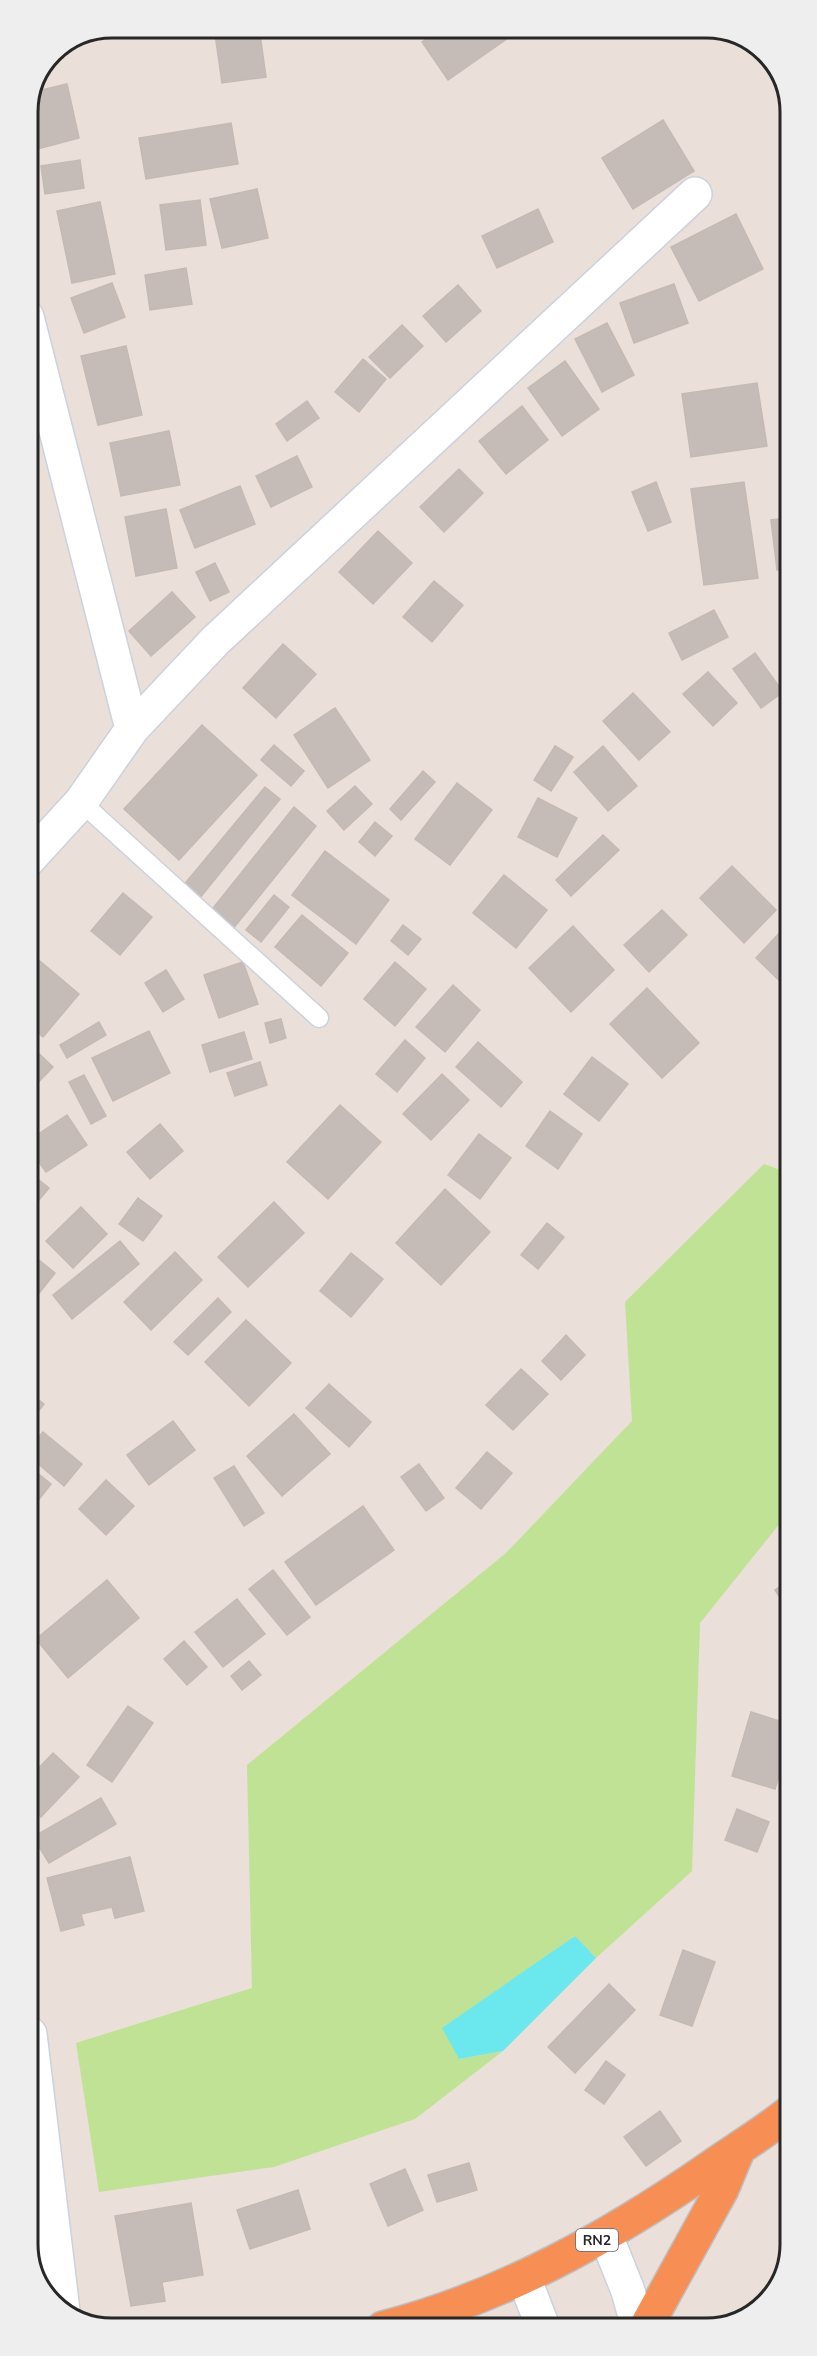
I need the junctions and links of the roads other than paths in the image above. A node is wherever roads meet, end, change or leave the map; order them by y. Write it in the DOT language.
graph roads {
  1 [pos="695,194"];
  2 [pos="38,360"];
  3 [pos="132,729"];
  4 [pos="81,802"];
  5 [pos="38,849"];
  6 [pos="319,1018"];
  7 [pos="38,2101"];
  8 [pos="780,2119"];
  9 [pos="739,2148"];
  10 [pos="606,2236"];
  11 [pos="524,2278"];
  12 [pos="61,2298"];
  13 [pos="426,2318"];
  14 [pos="540,2318"];
  15 [pos="636,2318"];
  16 [pos="650,2318"];
  1 -- 3 [label="street"];
  2 -- 3 [label="street"];
  3 -- 4 [label="street"];
  4 -- 5 [label="street"];
  4 -- 6 [label="lane"];
  7 -- 12 [label="street"];
  8 -- 9 [label="highway, RN2"];
  9 -- 10 [label="highway, RN2"];
  9 -- 16 [label="highway"];
  10 -- 11 [label="highway, RN2"];
  10 -- 15 [label="street"];
  11 -- 13 [label="highway, RN2"];
  11 -- 14 [label="street"];
}
